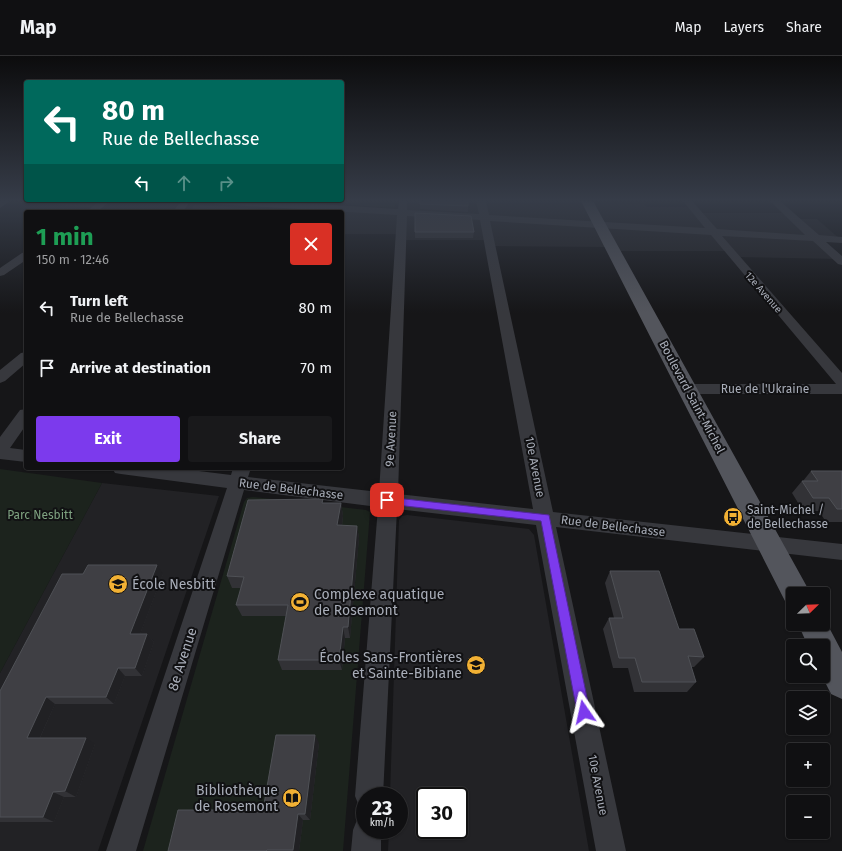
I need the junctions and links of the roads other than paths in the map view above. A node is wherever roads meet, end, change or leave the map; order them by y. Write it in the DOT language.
graph roads {
  1 [pos="401,238"];
  2 [pos="488,238"];
  3 [pos="608,238"];
  4 [pos="717,238"];
  5 [pos="816,238"];
  6 [pos="817,238"];
  7 [pos="842,240"];
  8 [pos="24,256"];
  9 [pos="842,262"];
  10 [pos="0,273"];
  11 [pos="24,358"];
  12 [pos="0,378"];
  13 [pos="842,382"];
  14 [pos="688,389"];
  15 [pos="842,389"];
  16 [pos="24,417"];
  17 [pos="0,449"];
  18 [pos="0,453"];
  19 [pos="24,456"];
  20 [pos="155,470"];
  21 [pos="240,475"];
  22 [pos="387,500"];
  23 [pos="545,518"];
  24 [pos="770,544"];
  25 [pos="842,552"];
  26 [pos="792,587"];
  27 [pos="816,631"];
  28 [pos="842,683"];
  29 [pos="370,787"];
  30 [pos="367,839"];
  31 [pos="121,851"];
  32 [pos="366,851"];
  33 [pos="611,851"];
  1 -- 22 [label="street, 9e Avenue"];
  2 -- 23 [label="street, 10e Avenue"];
  3 -- 14 [label="main road, Boulevard Saint-Michel"];
  4 -- 13 [label="street, 12e Avenue"];
  5 -- 9 [label="street"];
  6 -- 7 [label="street"];
  8 -- 10 [label="street"];
  11 -- 12 [label="street"];
  14 -- 15 [label="street, Rue de l'Ukraine"];
  14 -- 24 [label="main road, Boulevard Saint-Michel"];
  16 -- 17 [label="street"];
  18 -- 19 [label="street"];
  20 -- 21 [label="street, Rue de Bellechasse"];
  21 -- 22 [label="street, Rue de Bellechasse"];
  21 -- 31 [label="street, 8e Avenue"];
  22 -- 23 [label="street, Rue de Bellechasse"];
  22 -- 29 [label="street, 9e Avenue"];
  23 -- 24 [label="street, Rue de Bellechasse"];
  23 -- 33 [label="street, 10e Avenue"];
  24 -- 25 [label="street, Rue de Bellechasse"];
  24 -- 26 [label="main road, Boulevard Saint-Michel"];
  27 -- 28 [label="main road"];
  30 -- 32 [label="street"];
}
